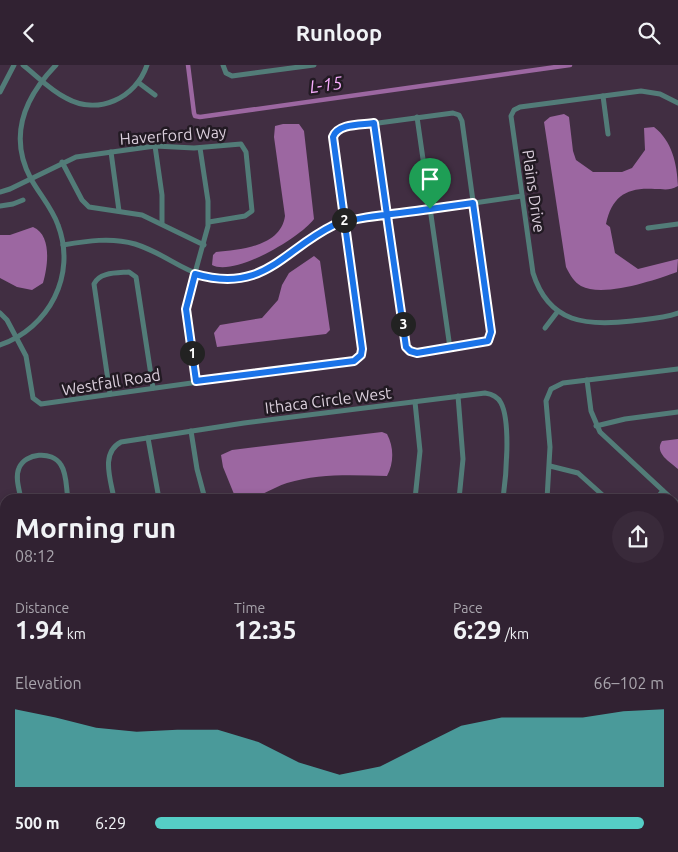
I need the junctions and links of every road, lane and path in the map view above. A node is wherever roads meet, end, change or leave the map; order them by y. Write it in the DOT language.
graph roads {
  1 [pos="14,65"];
  2 [pos="23,65"];
  3 [pos="56,65"];
  4 [pos="147,65"];
  5 [pos="222,65"];
  6 [pos="314,65"];
  7 [pos="281,67"];
  8 [pos="42,80"];
  9 [pos="138,83"];
  10 [pos="0,92"];
  11 [pos="155,95"];
  12 [pos="603,96"];
  13 [pos="678,103"];
  14 [pos="417,117"];
  15 [pos="374,123"];
  16 [pos="608,134"];
  17 [pos="155,146"];
  18 [pos="200,148"];
  19 [pos="111,152"];
  20 [pos="62,162"];
  21 [pos="31,179"];
  22 [pos="0,192"];
  23 [pos="522,196"];
  24 [pos="23,200"];
  25 [pos="473,203"];
  26 [pos="0,206"];
  27 [pos="430,209"];
  28 [pos="119,211"];
  29 [pos="387,215"];
  30 [pos="208,221"];
  31 [pos="344,222"];
  32 [pos="162,223"];
  33 [pos="678,224"];
  34 [pos="648,228"];
  35 [pos="63,245"];
  36 [pos="204,245"];
  37 [pos="195,274"];
  38 [pos="558,311"];
  39 [pos="0,313"];
  40 [pos="678,313"];
  41 [pos="545,328"];
  42 [pos="17,338"];
  43 [pos="0,345"];
  44 [pos="450,348"];
  45 [pos="678,369"];
  46 [pos="587,380"];
  47 [pos="196,381"];
  48 [pos="153,388"];
  49 [pos="110,394"];
  50 [pos="458,396"];
  51 [pos="415,402"];
  52 [pos="678,412"];
  53 [pos="596,426"];
  54 [pos="191,431"];
  55 [pos="148,438"];
  56 [pos="550,467"];
  57 [pos="663,491"];
  58 [pos="20,494"];
  59 [pos="67,494"];
  60 [pos="113,494"];
  61 [pos="158,494"];
  62 [pos="204,494"];
  63 [pos="416,494"];
  64 [pos="460,494"];
  65 [pos="503,494"];
  66 [pos="547,494"];
  67 [pos="601,494"];
  68 [pos="660,494"];
  69 [pos="666,494"];
  1 -- 10 [label="street"];
  2 -- 8 [label="street"];
  3 -- 8 [label="street"];
  4 -- 9 [label="street"];
  5 -- 7 [label="street"];
  6 -- 7 [label="street"];
  8 -- 9 [label="street"];
  8 -- 21 [label="street"];
  9 -- 11 [label="street"];
  12 -- 13 [label="street, Plains Drive"];
  12 -- 16 [label="street"];
  12 -- 23 [label="street, Plains Drive"];
  14 -- 15 [label="street"];
  14 -- 25 [label="street"];
  14 -- 27 [label="street"];
  15 -- 29 [label="street"];
  15 -- 31 [label="street"];
  17 -- 18 [label="street, Haverford Way"];
  17 -- 19 [label="street, Haverford Way"];
  17 -- 32 [label="street"];
  18 -- 30 [label="street"];
  18 -- 30 [label="street, Haverford Way"];
  19 -- 20 [label="street, Haverford Way"];
  19 -- 28 [label="street"];
  20 -- 21 [label="street, Haverford Way"];
  20 -- 28 [label="street"];
  21 -- 22 [label="street, Haverford Way"];
  21 -- 35 [label="street"];
  23 -- 25 [label="street"];
  23 -- 38 [label="street, Plains Drive"];
  24 -- 26 [label="street"];
  25 -- 27 [label="street"];
  25 -- 44 [label="street"];
  27 -- 29 [label="street"];
  27 -- 44 [label="street"];
  28 -- 32 [label="street"];
  29 -- 31 [label="street"];
  29 -- 44 [label="street"];
  30 -- 36 [label="street"];
  31 -- 37 [label="street"];
  31 -- 47 [label="street, Westfall Road"];
  32 -- 36 [label="street"];
  33 -- 34 [label="street"];
  35 -- 37 [label="street"];
  35 -- 42 [label="street"];
  36 -- 37 [label="street"];
  37 -- 47 [label="street"];
  38 -- 40 [label="street, Plains Drive"];
  38 -- 41 [label="street"];
  39 -- 42 [label="street, Westfall Road"];
  42 -- 43 [label="street"];
  42 -- 49 [label="street, Westfall Road"];
  45 -- 46 [label="street"];
  46 -- 53 [label="street"];
  46 -- 56 [label="street"];
  47 -- 48 [label="street, Westfall Road"];
  48 -- 49 [label="street, Westfall Road"];
  48 -- 49 [label="street"];
  50 -- 51 [label="street, Ithaca Circle West"];
  50 -- 64 [label="street"];
  50 -- 65 [label="street, Ithaca Circle West"];
  51 -- 54 [label="street, Ithaca Circle West"];
  51 -- 63 [label="street"];
  52 -- 53 [label="street"];
  53 -- 57 [label="street"];
  54 -- 55 [label="street, Ithaca Circle West"];
  54 -- 62 [label="street"];
  55 -- 60 [label="street, Ithaca Circle West"];
  55 -- 61 [label="street"];
  56 -- 66 [label="street"];
  56 -- 67 [label="street"];
  57 -- 68 [label="street"];
  57 -- 69 [label="street"];
  58 -- 59 [label="street"];
}
